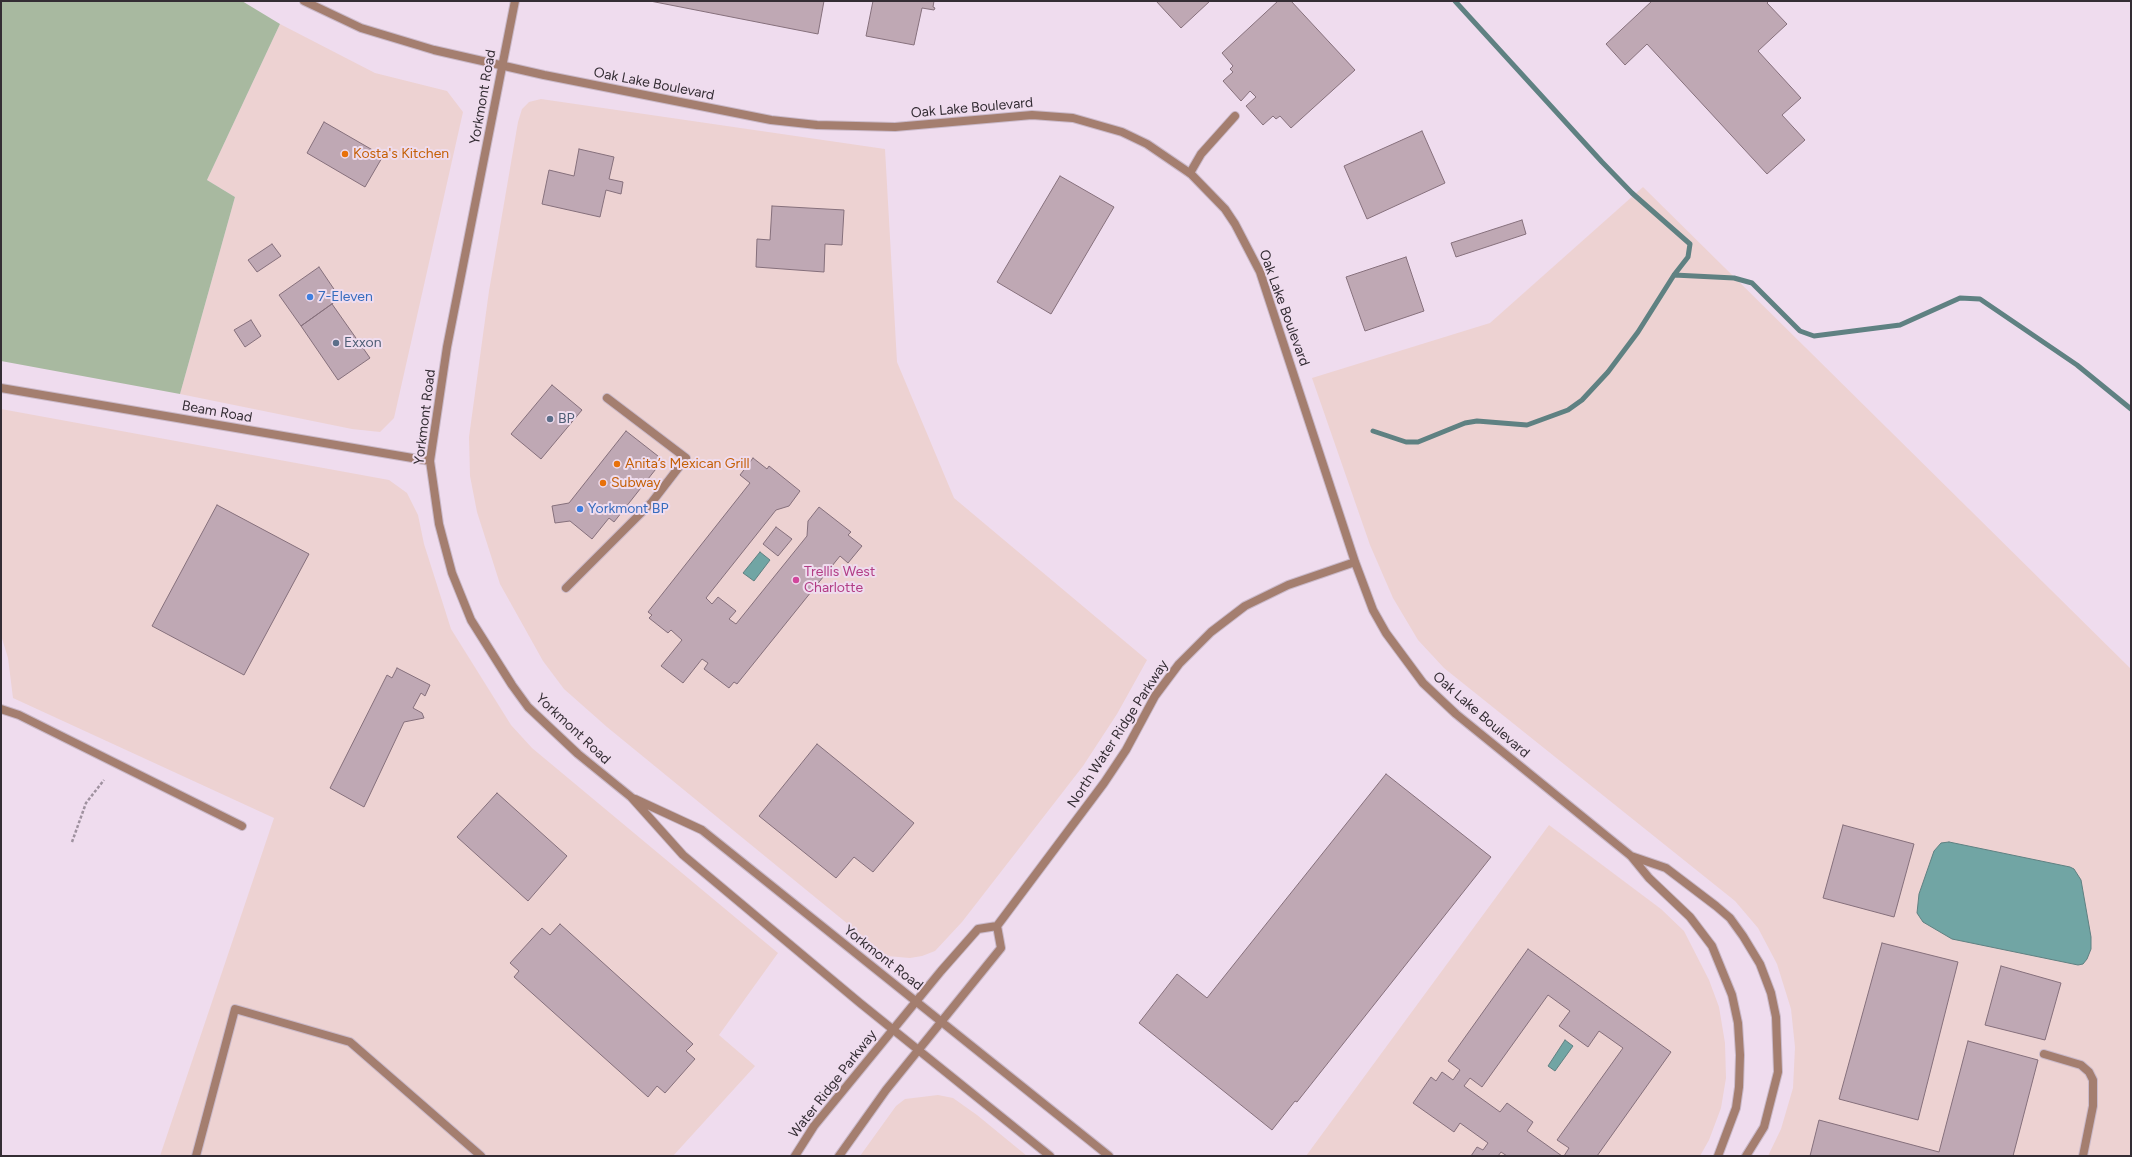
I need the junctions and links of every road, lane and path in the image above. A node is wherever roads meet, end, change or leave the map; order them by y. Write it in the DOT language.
graph roads {
  1 [pos="304,1"];
  2 [pos="515,1"];
  3 [pos="501,66"];
  4 [pos="1235,116"];
  5 [pos="1190,173"];
  6 [pos="1,388"];
  7 [pos="607,398"];
  8 [pos="430,461"];
  9 [pos="1355,562"];
  10 [pos="566,588"];
  11 [pos="1,709"];
  12 [pos="104,780"];
  13 [pos="630,797"];
  14 [pos="242,826"];
  15 [pos="72,842"];
  16 [pos="1631,856"];
  17 [pos="997,926"];
  18 [pos="916,1000"];
  19 [pos="942,1021"];
  20 [pos="892,1029"];
  21 [pos="918,1050"];
  22 [pos="2044,1054"];
  23 [pos="196,1156"];
  24 [pos="481,1156"];
  25 [pos="795,1156"];
  26 [pos="839,1156"];
  27 [pos="1050,1156"];
  28 [pos="1109,1156"];
  29 [pos="1718,1156"];
  30 [pos="1746,1156"];
  31 [pos="2083,1156"];
  1 -- 3 [label="street, Oak Lake Boulevard"];
  2 -- 3 [label="street, Yorkmont Road"];
  3 -- 5 [label="street, Oak Lake Boulevard"];
  3 -- 8 [label="street, Yorkmont Road"];
  4 -- 5 [label="street"];
  5 -- 9 [label="street, Oak Lake Boulevard"];
  6 -- 8 [label="street, Beam Road"];
  7 -- 10 [label="street"];
  8 -- 13 [label="street, Yorkmont Road"];
  9 -- 16 [label="street, Oak Lake Boulevard"];
  9 -- 17 [label="street, North Water Ridge Parkway"];
  11 -- 14 [label="street"];
  12 -- 15 [label="path"];
  13 -- 18 [label="street, Yorkmont Road"];
  13 -- 20 [label="street, Yorkmont Road"];
  16 -- 29 [label="street, Oak Lake Boulevard"];
  16 -- 30 [label="street, Oak Lake Boulevard"];
  17 -- 18 [label="street"];
  17 -- 19 [label="street"];
  18 -- 19 [label="street, Yorkmont Road"];
  18 -- 20 [label="street"];
  19 -- 21 [label="street"];
  19 -- 28 [label="street, Yorkmont Road"];
  20 -- 21 [label="street, Yorkmont Road"];
  20 -- 25 [label="street, Water Ridge Parkway"];
  21 -- 26 [label="street"];
  21 -- 27 [label="street, Yorkmont Road"];
  22 -- 31 [label="street"];
  23 -- 24 [label="street"];
}
